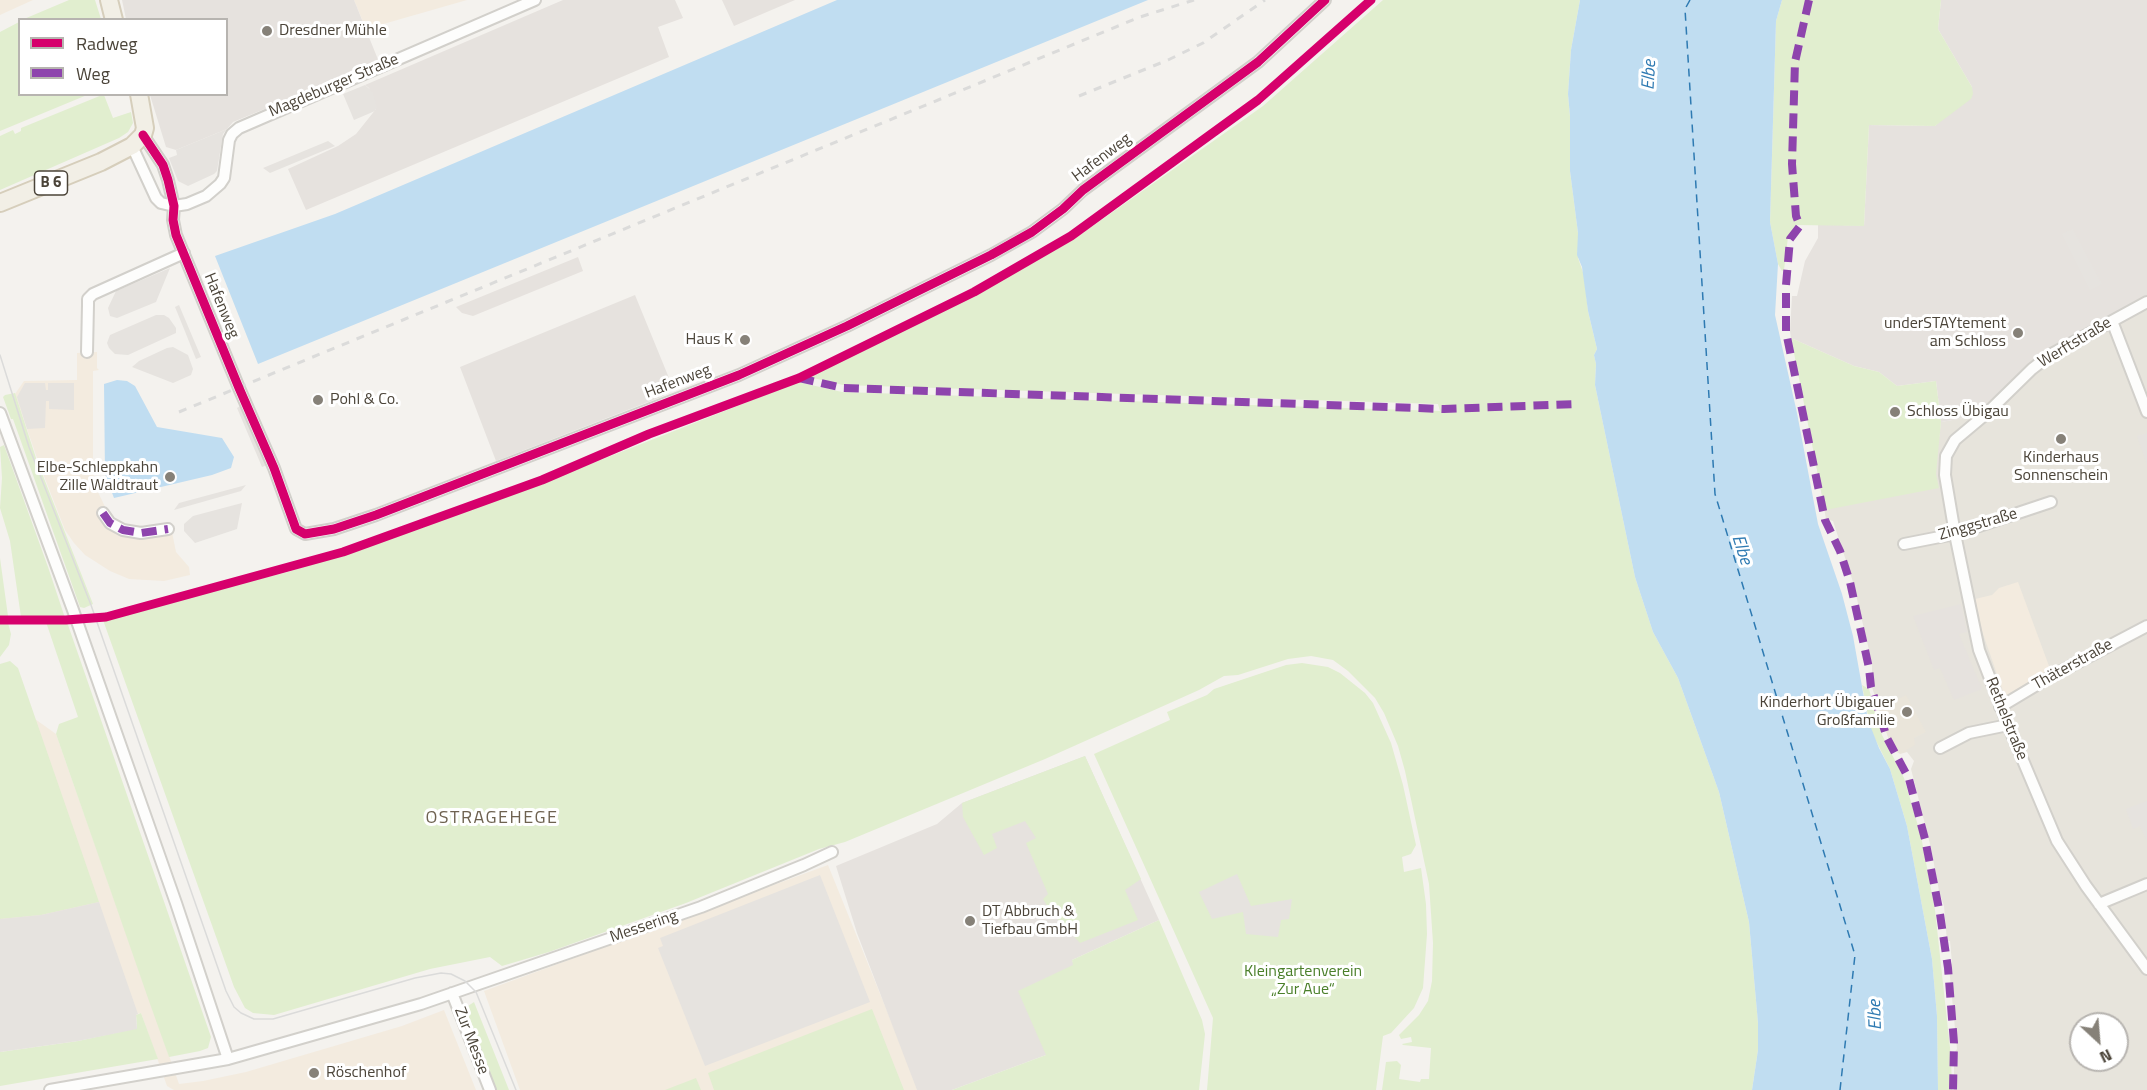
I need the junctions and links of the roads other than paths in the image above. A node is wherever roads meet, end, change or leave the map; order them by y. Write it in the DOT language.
graph roads {
  1 [pos="109,0"];
  2 [pos="535,0"];
  3 [pos="1325,0"];
  4 [pos="114,18"];
  5 [pos="139,96"];
  6 [pos="138,140"];
  7 [pos="0,204"];
  8 [pos="174,206"];
  9 [pos="184,253"];
  10 [pos="2147,302"];
  11 [pos="2112,321"];
  12 [pos="87,352"];
  13 [pos="2147,412"];
  14 [pos="0,413"];
  15 [pos="1955,440"];
  16 [pos="2051,502"];
  17 [pos="103,513"];
  18 [pos="168,529"];
  19 [pos="1955,534"];
  20 [pos="1904,544"];
  21 [pos="2147,626"];
  22 [pos="2001,707"];
  23 [pos="2008,725"];
  24 [pos="1940,748"];
  25 [pos="831,852"];
  26 [pos="2147,884"];
  27 [pos="2099,904"];
  28 [pos="2147,969"];
  29 [pos="453,993"];
  30 [pos="228,1059"];
  31 [pos="50,1090"];
  32 [pos="490,1090"];
  1 -- 4 [label="main road"];
  2 -- 8 [label="street, Magdeburger Straße"];
  3 -- 9 [label="street, Hafenweg"];
  5 -- 6 [label="main road"];
  6 -- 7 [label="main road, B 6"];
  6 -- 8 [label="street"];
  6 -- 8 [label="street"];
  8 -- 9 [label="street, Hafenweg"];
  9 -- 12 [label="street"];
  10 -- 11 [label="street, Werftstraße"];
  11 -- 13 [label="street"];
  11 -- 15 [label="street, Werftstraße"];
  14 -- 30 [label="street"];
  15 -- 19 [label="street, Rethelstraße"];
  16 -- 19 [label="street, Zinggstraße"];
  17 -- 18 [label="street"];
  19 -- 20 [label="street, Zinggstraße"];
  19 -- 22 [label="street, Rethelstraße"];
  21 -- 22 [label="street, Thäterstraße"];
  22 -- 23 [label="street, Rethelstraße"];
  23 -- 24 [label="street"];
  23 -- 27 [label="street, Rethelstraße"];
  25 -- 29 [label="street, Messering"];
  26 -- 27 [label="street"];
  27 -- 28 [label="street, Rethelstraße"];
  29 -- 30 [label="street, Messering"];
  29 -- 32 [label="street, Zur Messe"];
  30 -- 31 [label="street"];
}
